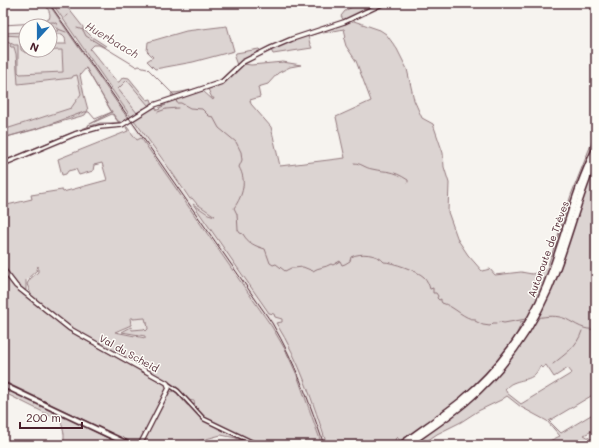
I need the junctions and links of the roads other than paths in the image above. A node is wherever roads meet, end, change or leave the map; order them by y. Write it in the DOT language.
graph roads {
  1 [pos="384,3"];
  2 [pos="596,148"];
  3 [pos="596,158"];
  4 [pos="3,164"];
  5 [pos="3,269"];
  6 [pos="548,288"];
  7 [pos="510,352"];
  8 [pos="167,383"];
  9 [pos="3,385"];
  10 [pos="168,391"];
  11 [pos="178,391"];
  12 [pos="140,444"];
  13 [pos="130,445"];
  14 [pos="258,445"];
  15 [pos="400,445"];
  16 [pos="407,445"];
  1 -- 4 [label="main road"];
  2 -- 6 [label="highway, Autoroute de Trèves"];
  3 -- 6 [label="highway, Autoroute de Trèves"];
  5 -- 8 [label="main road, Val du Scheid"];
  6 -- 7 [label="highway, Autoroute de Trèves"];
  7 -- 15 [label="highway, Autoroute de Trèves"];
  7 -- 16 [label="highway, Autoroute de Trèves"];
  8 -- 10 [label="main road"];
  8 -- 11 [label="street, Val du Scheid"];
  9 -- 13 [label="main road"];
  10 -- 11 [label="street"];
  10 -- 12 [label="main road"];
  11 -- 14 [label="street, Val du Scheid"];
}
